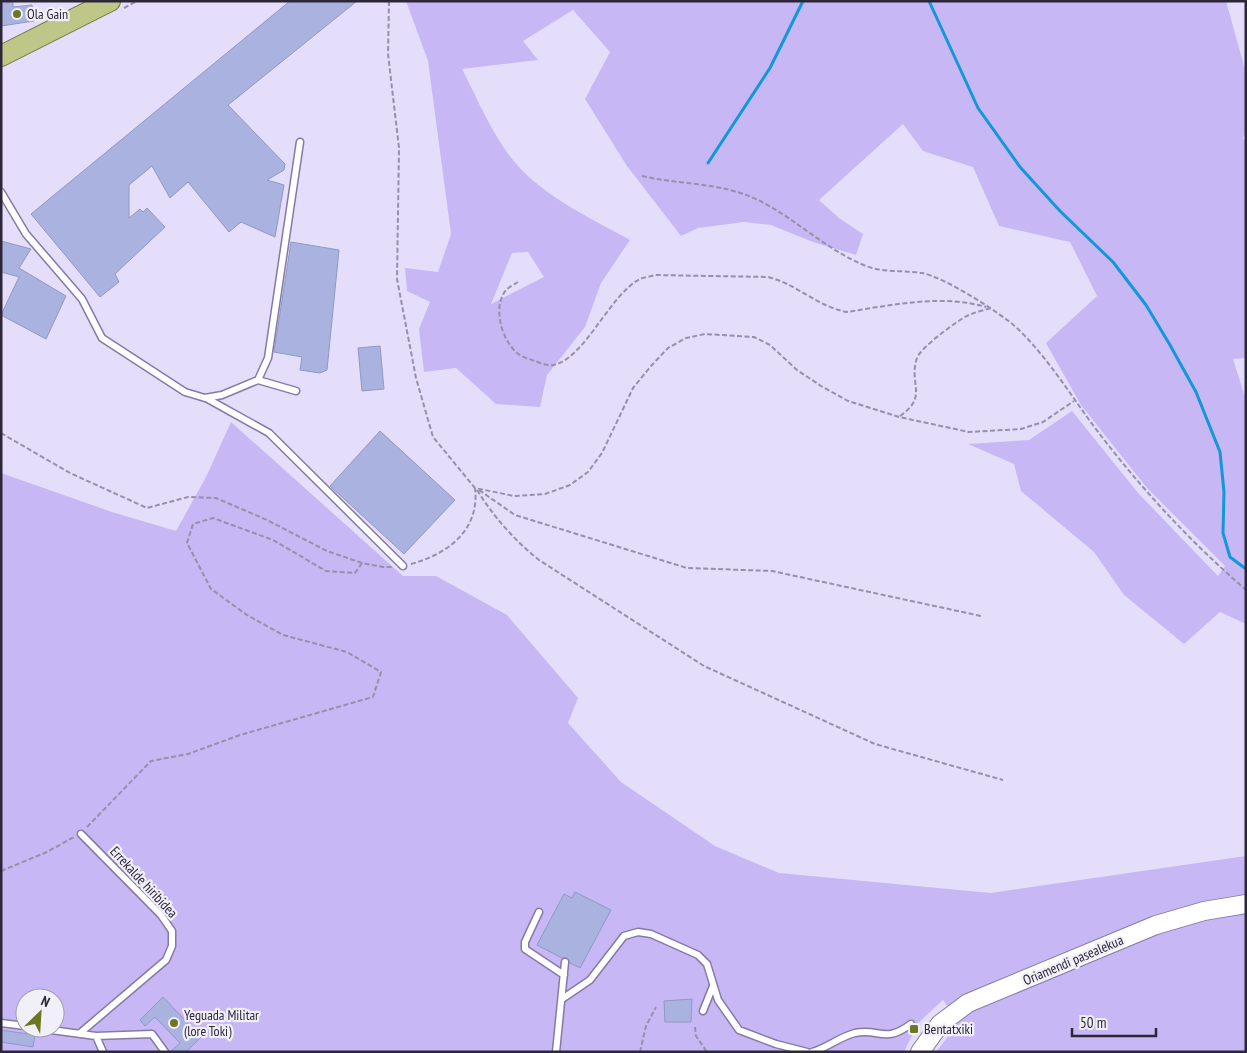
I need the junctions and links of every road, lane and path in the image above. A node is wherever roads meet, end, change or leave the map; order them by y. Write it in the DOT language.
graph roads {
  1 [pos="110,1"];
  2 [pos="389,1"];
  3 [pos="1,56"];
  4 [pos="300,142"];
  5 [pos="642,176"];
  6 [pos="1,192"];
  7 [pos="518,282"];
  8 [pos="991,308"];
  9 [pos="258,380"];
  10 [pos="296,391"];
  11 [pos="205,398"];
  12 [pos="1074,401"];
  13 [pos="899,417"];
  14 [pos="1,433"];
  15 [pos="475,488"];
  16 [pos="362,563"];
  17 [pos="403,566"];
  18 [pos="1246,590"];
  19 [pos="981,616"];
  20 [pos="1003,780"];
  21 [pos="81,834"];
  22 [pos="1,871"];
  23 [pos="1246,904"];
  24 [pos="540,912"];
  25 [pos="564,962"];
  26 [pos="564,975"];
  27 [pos="713,984"];
  28 [pos="562,999"];
  29 [pos="656,1007"];
  30 [pos="703,1012"];
  31 [pos="1,1023"];
  32 [pos="911,1024"];
  33 [pos="15,1025"];
  34 [pos="695,1026"];
  35 [pos="65,1032"];
  36 [pos="79,1034"];
  37 [pos="96,1036"];
  38 [pos="103,1052"];
  39 [pos="165,1052"];
  40 [pos="556,1052"];
  41 [pos="640,1052"];
  42 [pos="707,1052"];
  43 [pos="807,1052"];
  44 [pos="812,1052"];
  45 [pos="920,1052"];
  1 -- 3 [label="main road"];
  2 -- 15 [label="path"];
  4 -- 9 [label="lane"];
  5 -- 8 [label="path"];
  6 -- 11 [label="lane"];
  7 -- 8 [label="path"];
  8 -- 12 [label="path"];
  8 -- 13 [label="path"];
  9 -- 10 [label="lane"];
  9 -- 11 [label="lane"];
  11 -- 17 [label="lane"];
  12 -- 13 [label="path"];
  12 -- 18 [label="path"];
  13 -- 15 [label="path"];
  14 -- 16 [label="path"];
  15 -- 17 [label="path"];
  15 -- 19 [label="path"];
  15 -- 20 [label="path"];
  16 -- 17 [label="path"];
  16 -- 21 [label="path"];
  21 -- 22 [label="path"];
  21 -- 36 [label="lane, Errekalde hiribidea"];
  23 -- 45 [label="main road, Oriamendi pasealekua"];
  24 -- 26 [label="lane"];
  25 -- 26 [label="lane"];
  26 -- 28 [label="lane"];
  27 -- 28 [label="lane"];
  27 -- 30 [label="lane"];
  27 -- 43 [label="lane"];
  28 -- 40 [label="lane"];
  29 -- 41 [label="path"];
  31 -- 33 [label="lane"];
  32 -- 44 [label="lane"];
  34 -- 42 [label="path"];
  35 -- 36 [label="lane"];
  36 -- 37 [label="lane"];
  37 -- 38 [label="lane"];
  37 -- 39 [label="lane"];
}
